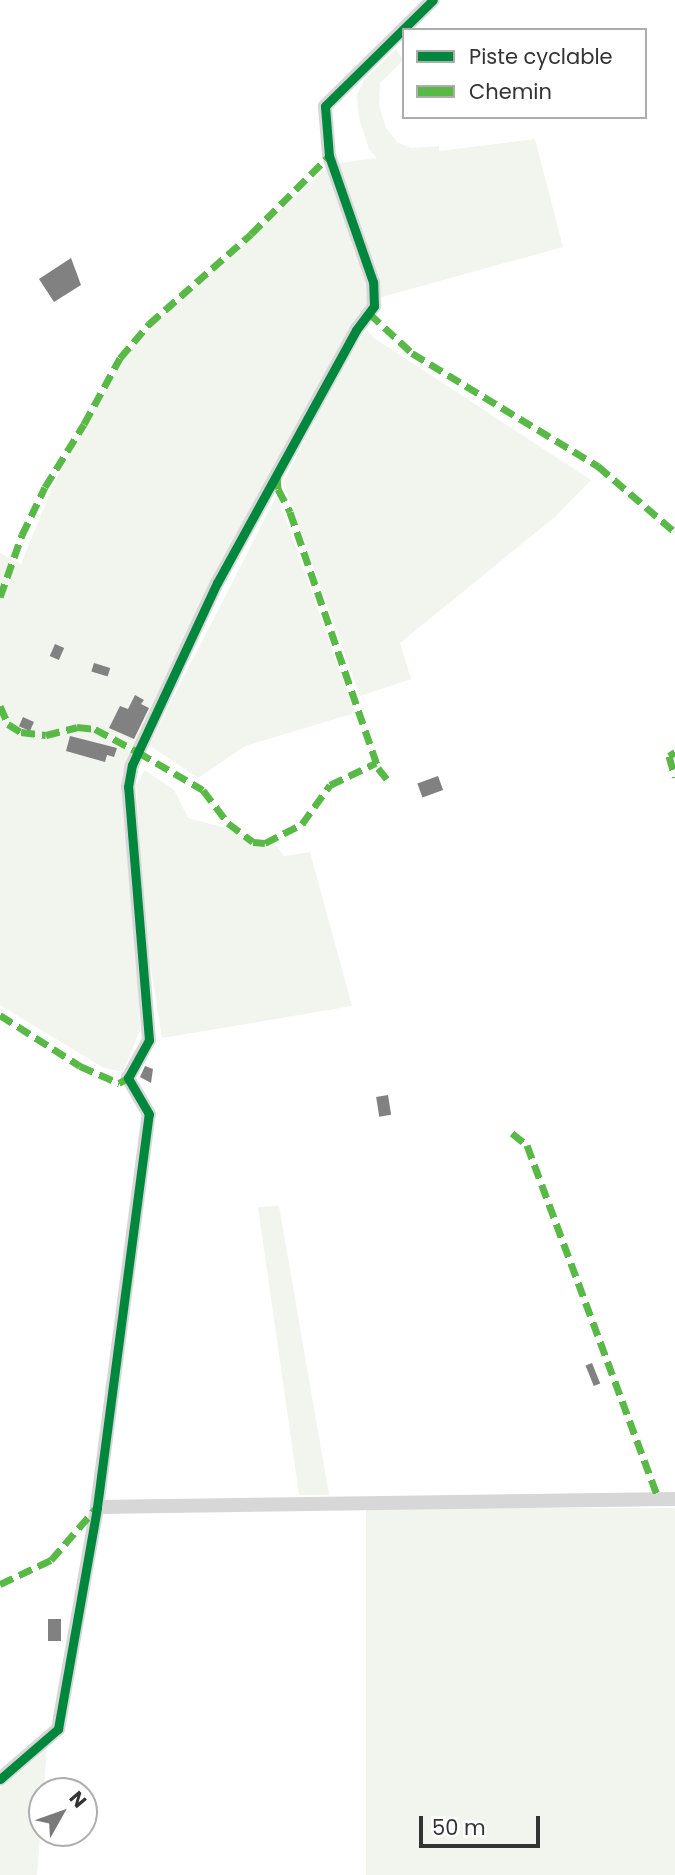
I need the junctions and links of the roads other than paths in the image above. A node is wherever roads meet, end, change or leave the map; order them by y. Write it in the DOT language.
graph roads {
  1 [pos="433,0"];
  2 [pos="404,28"];
  3 [pos="402,30"];
  4 [pos="675,1499"];
  5 [pos="97,1507"];
  6 [pos="0,1779"];
  1 -- 2 [label="street"];
  3 -- 5 [label="street"];
  4 -- 5 [label="street"];
  5 -- 6 [label="street"];
}
